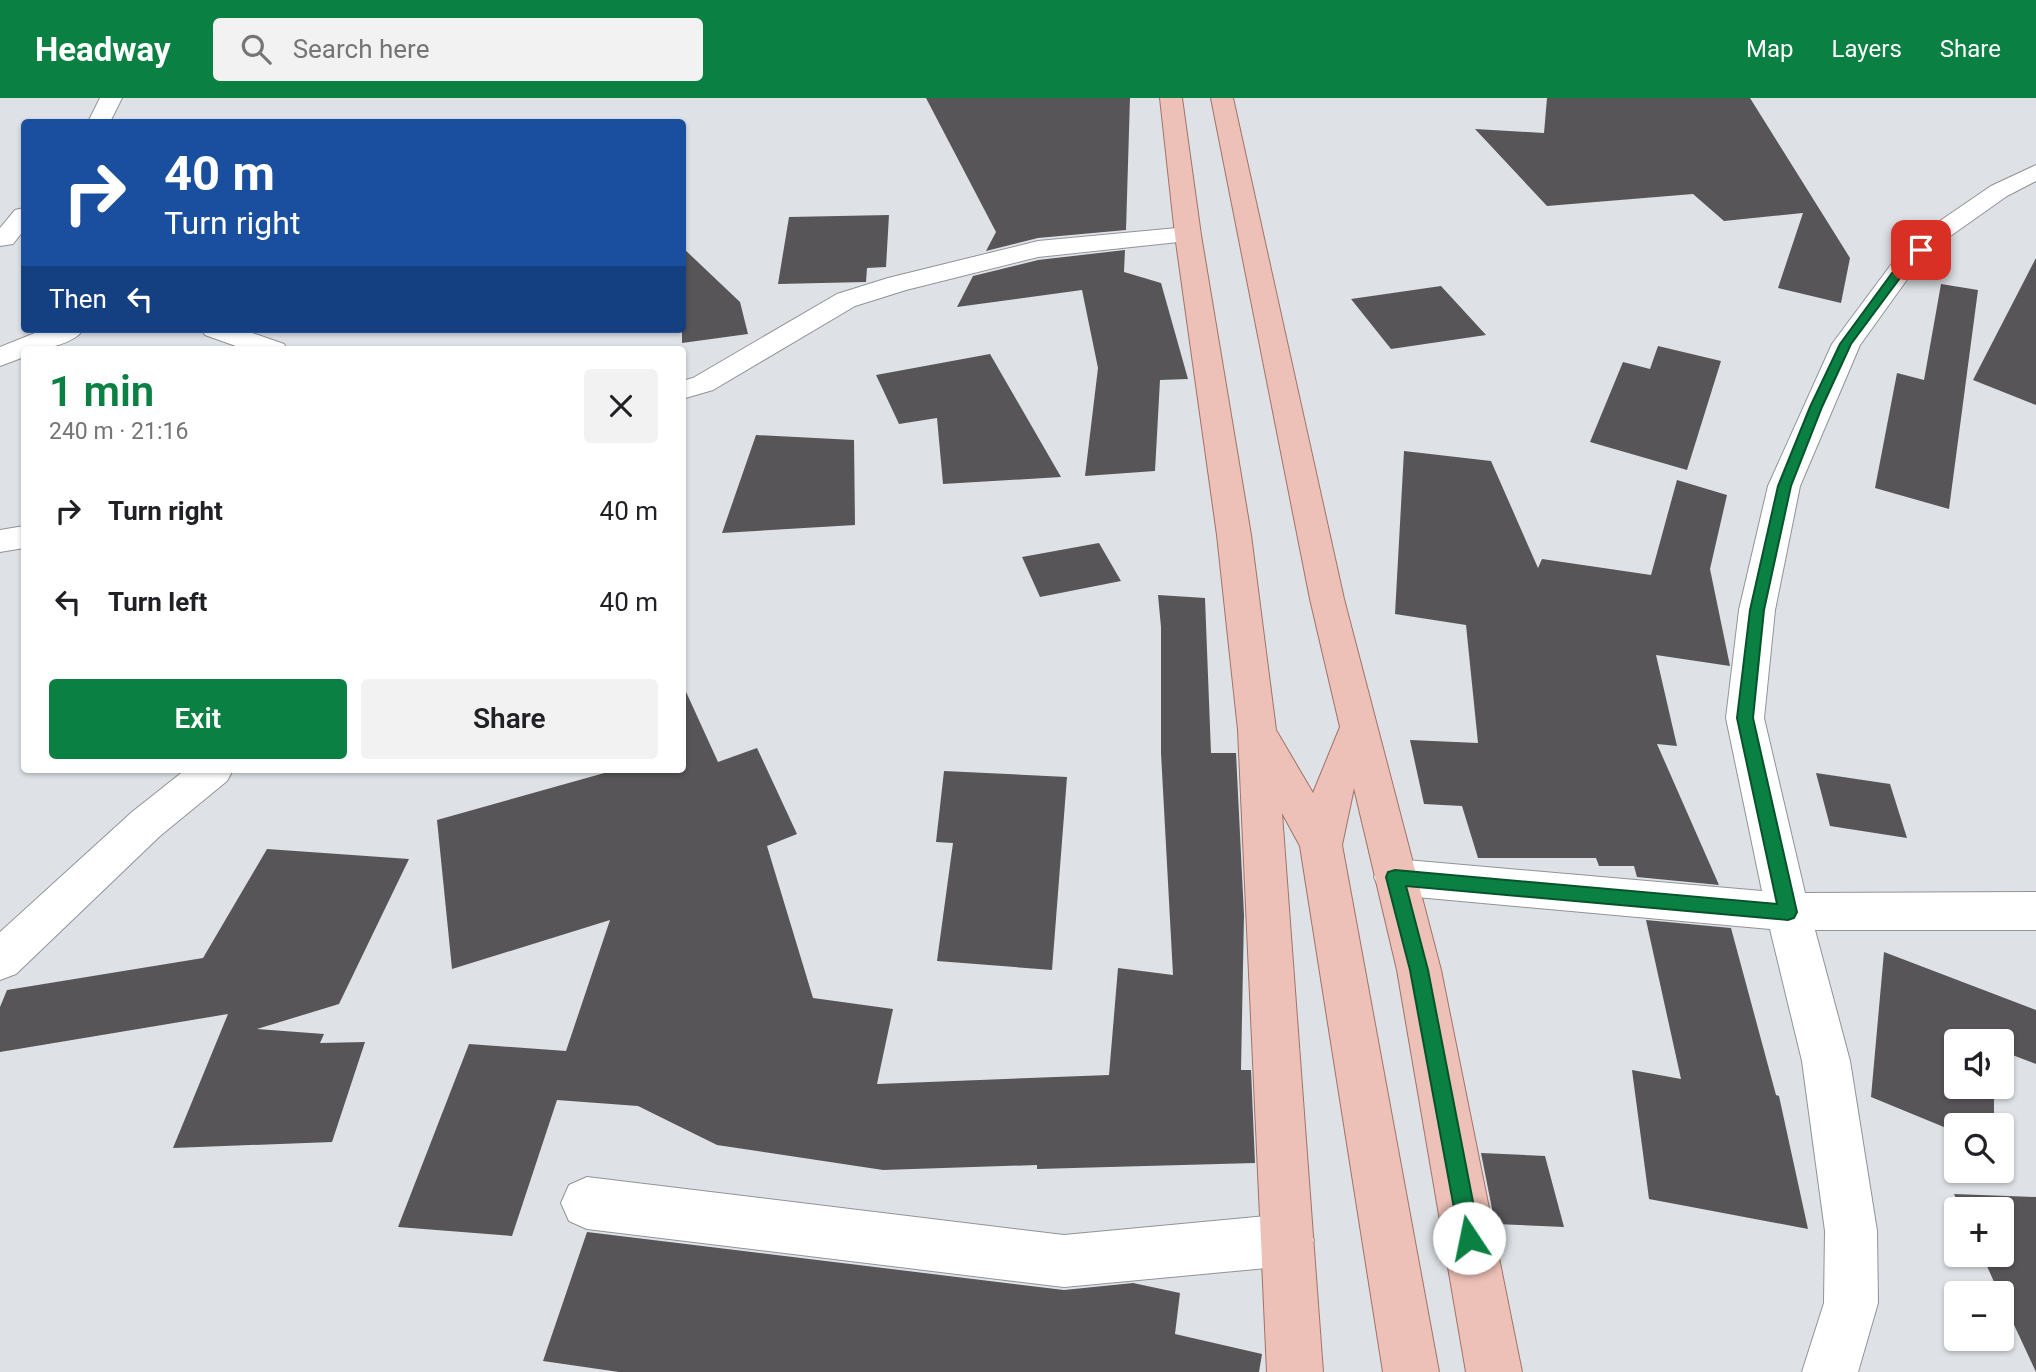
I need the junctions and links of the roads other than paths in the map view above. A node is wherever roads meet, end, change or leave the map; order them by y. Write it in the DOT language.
graph roads {
  1 [pos="111,98"];
  2 [pos="1171,98"];
  3 [pos="1222,98"];
  4 [pos="100,119"];
  5 [pos="2036,172"];
  6 [pos="21,219"];
  7 [pos="1188,235"];
  8 [pos="4,239"];
  9 [pos="60,333"];
  10 [pos="226,333"];
  11 [pos="28,346"];
  12 [pos="263,346"];
  13 [pos="21,349"];
  14 [pos="0,357"];
  15 [pos="686,389"];
  16 [pos="21,538"];
  17 [pos="0,541"];
  18 [pos="1358,728"];
  19 [pos="1257,730"];
  20 [pos="209,773"];
  21 [pos="1321,845"];
  22 [pos="1395,877"];
  23 [pos="2036,911"];
  24 [pos="1788,912"];
  25 [pos="0,960"];
  26 [pos="587,1203"];
  27 [pos="1288,1240"];
  28 [pos="1295,1372"];
  29 [pos="1411,1372"];
  30 [pos="1494,1372"];
  31 [pos="1830,1372"];
  1 -- 4 [label="street"];
  2 -- 7 [label="main road"];
  3 -- 18 [label="main road"];
  5 -- 24 [label="street"];
  6 -- 8 [label="street"];
  7 -- 15 [label="street"];
  7 -- 19 [label="main road"];
  9 -- 11 [label="street"];
  10 -- 12 [label="street"];
  13 -- 14 [label="street"];
  16 -- 17 [label="street"];
  18 -- 21 [label="main road"];
  18 -- 22 [label="main road"];
  19 -- 21 [label="main road"];
  19 -- 27 [label="main road"];
  20 -- 25 [label="street"];
  21 -- 29 [label="main road"];
  22 -- 24 [label="street"];
  22 -- 30 [label="main road"];
  23 -- 24 [label="street"];
  24 -- 31 [label="street"];
  26 -- 27 [label="street"];
  27 -- 28 [label="main road"];
}
